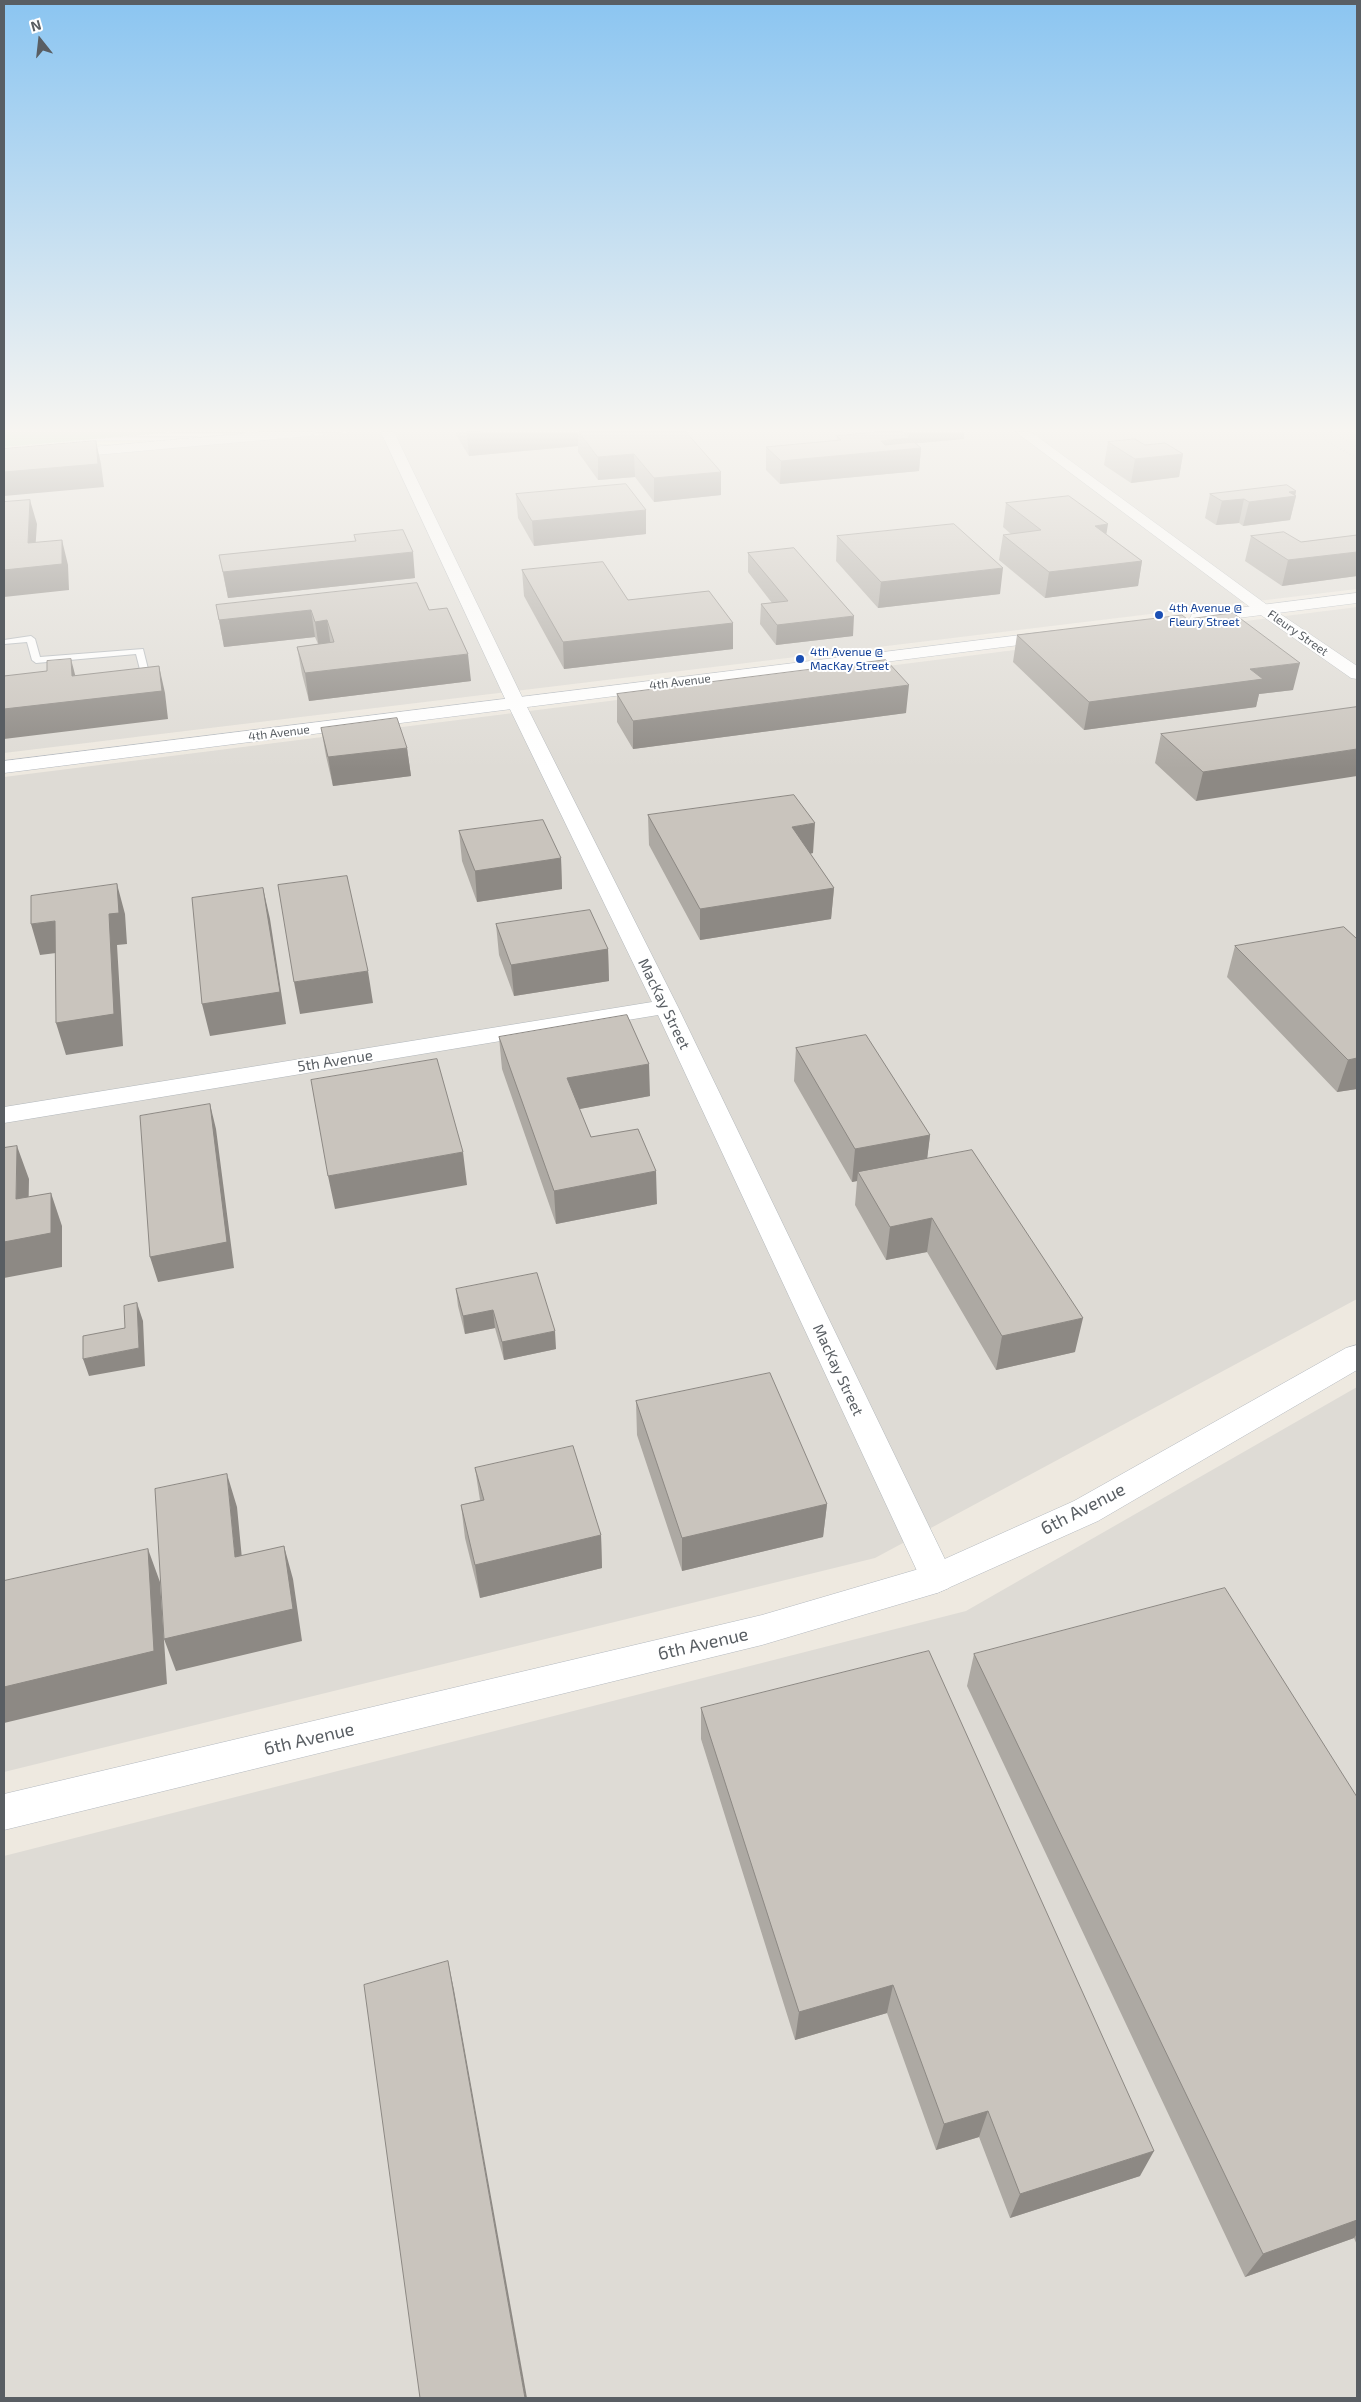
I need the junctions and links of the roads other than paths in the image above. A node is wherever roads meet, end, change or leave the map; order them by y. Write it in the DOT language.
graph roads {
  1 [pos="440,544"];
  2 [pos="1174,544"];
  3 [pos="1357,598"];
  4 [pos="1264,610"];
  5 [pos="1185,620"];
  6 [pos="1066,634"];
  7 [pos="4,642"];
  8 [pos="1357,674"];
  9 [pos="139,686"];
  10 [pos="516,703"];
  11 [pos="4,767"];
  12 [pos="666,1007"];
  13 [pos="4,1114"];
  14 [pos="1357,1356"];
  15 [pos="937,1578"];
  16 [pos="4,1812"];
  1 -- 10 [label="street, MacKay Street"];
  2 -- 4 [label="street, Fleury Street"];
  3 -- 4 [label="street"];
  4 -- 5 [label="street"];
  4 -- 8 [label="street, Fleury Street"];
  6 -- 10 [label="street, 4th Avenue"];
  7 -- 9 [label="lane"];
  10 -- 11 [label="street, 4th Avenue"];
  10 -- 12 [label="street, MacKay Street"];
  12 -- 13 [label="street, 5th Avenue"];
  12 -- 15 [label="street, MacKay Street"];
  14 -- 15 [label="street, 6th Avenue"];
  15 -- 16 [label="street, 6th Avenue"];
}
